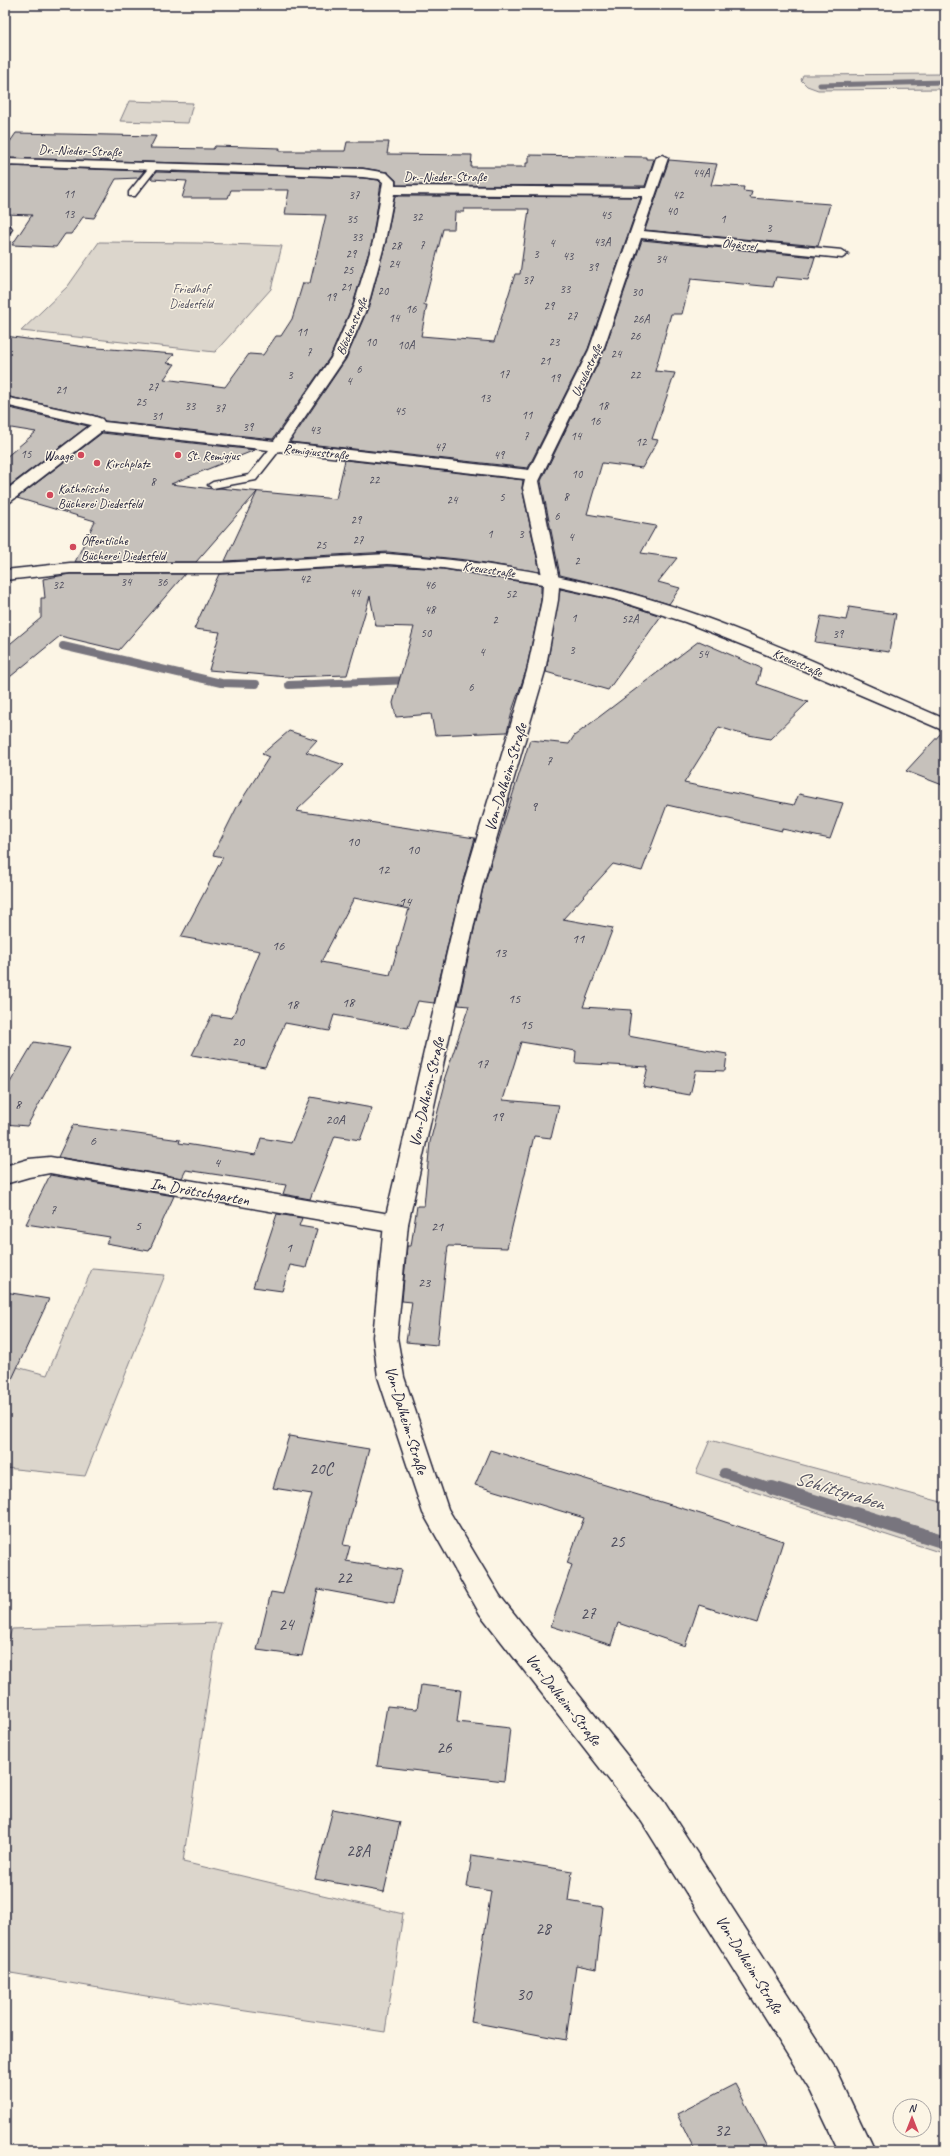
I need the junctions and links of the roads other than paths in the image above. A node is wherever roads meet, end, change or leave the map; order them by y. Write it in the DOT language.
graph roads {
  1 [pos="662,158"];
  2 [pos="5,162"];
  3 [pos="154,167"];
  4 [pos="389,190"];
  5 [pos="650,192"];
  6 [pos="132,194"];
  7 [pos="635,234"];
  8 [pos="842,254"];
  9 [pos="5,401"];
  10 [pos="99,426"];
  11 [pos="277,447"];
  12 [pos="534,475"];
  13 [pos="214,485"];
  14 [pos="5,499"];
  15 [pos="5,574"];
  16 [pos="551,580"];
  17 [pos="945,726"];
  18 [pos="5,1174"];
  19 [pos="396,1224"];
  20 [pos="857,2151"];
  1 -- 5 [label="street, Ursulastraße"];
  2 -- 3 [label="street, Dr.-Nieder-Straße"];
  3 -- 4 [label="street, Dr.-Nieder-Straße"];
  3 -- 6 [label="lane"];
  4 -- 5 [label="street, Dr.-Nieder-Straße"];
  4 -- 11 [label="street, Blöckenstraße"];
  5 -- 7 [label="street, Ursulastraße"];
  7 -- 8 [label="street, Ölgässel"];
  7 -- 12 [label="street, Ursulastraße"];
  9 -- 10 [label="street, Remigiusstraße"];
  10 -- 11 [label="street, Remigiusstraße"];
  10 -- 14 [label="street"];
  11 -- 12 [label="street, Remigiusstraße"];
  11 -- 13 [label="lane"];
  12 -- 16 [label="street, Ursulastraße"];
  15 -- 16 [label="street, Kreuzstraße"];
  16 -- 17 [label="street, Kreuzstraße"];
  16 -- 19 [label="street, Von-Dalheim-Straße"];
  18 -- 19 [label="street, Im Drötschgarten"];
  19 -- 20 [label="street, Von-Dalheim-Straße"];
}
